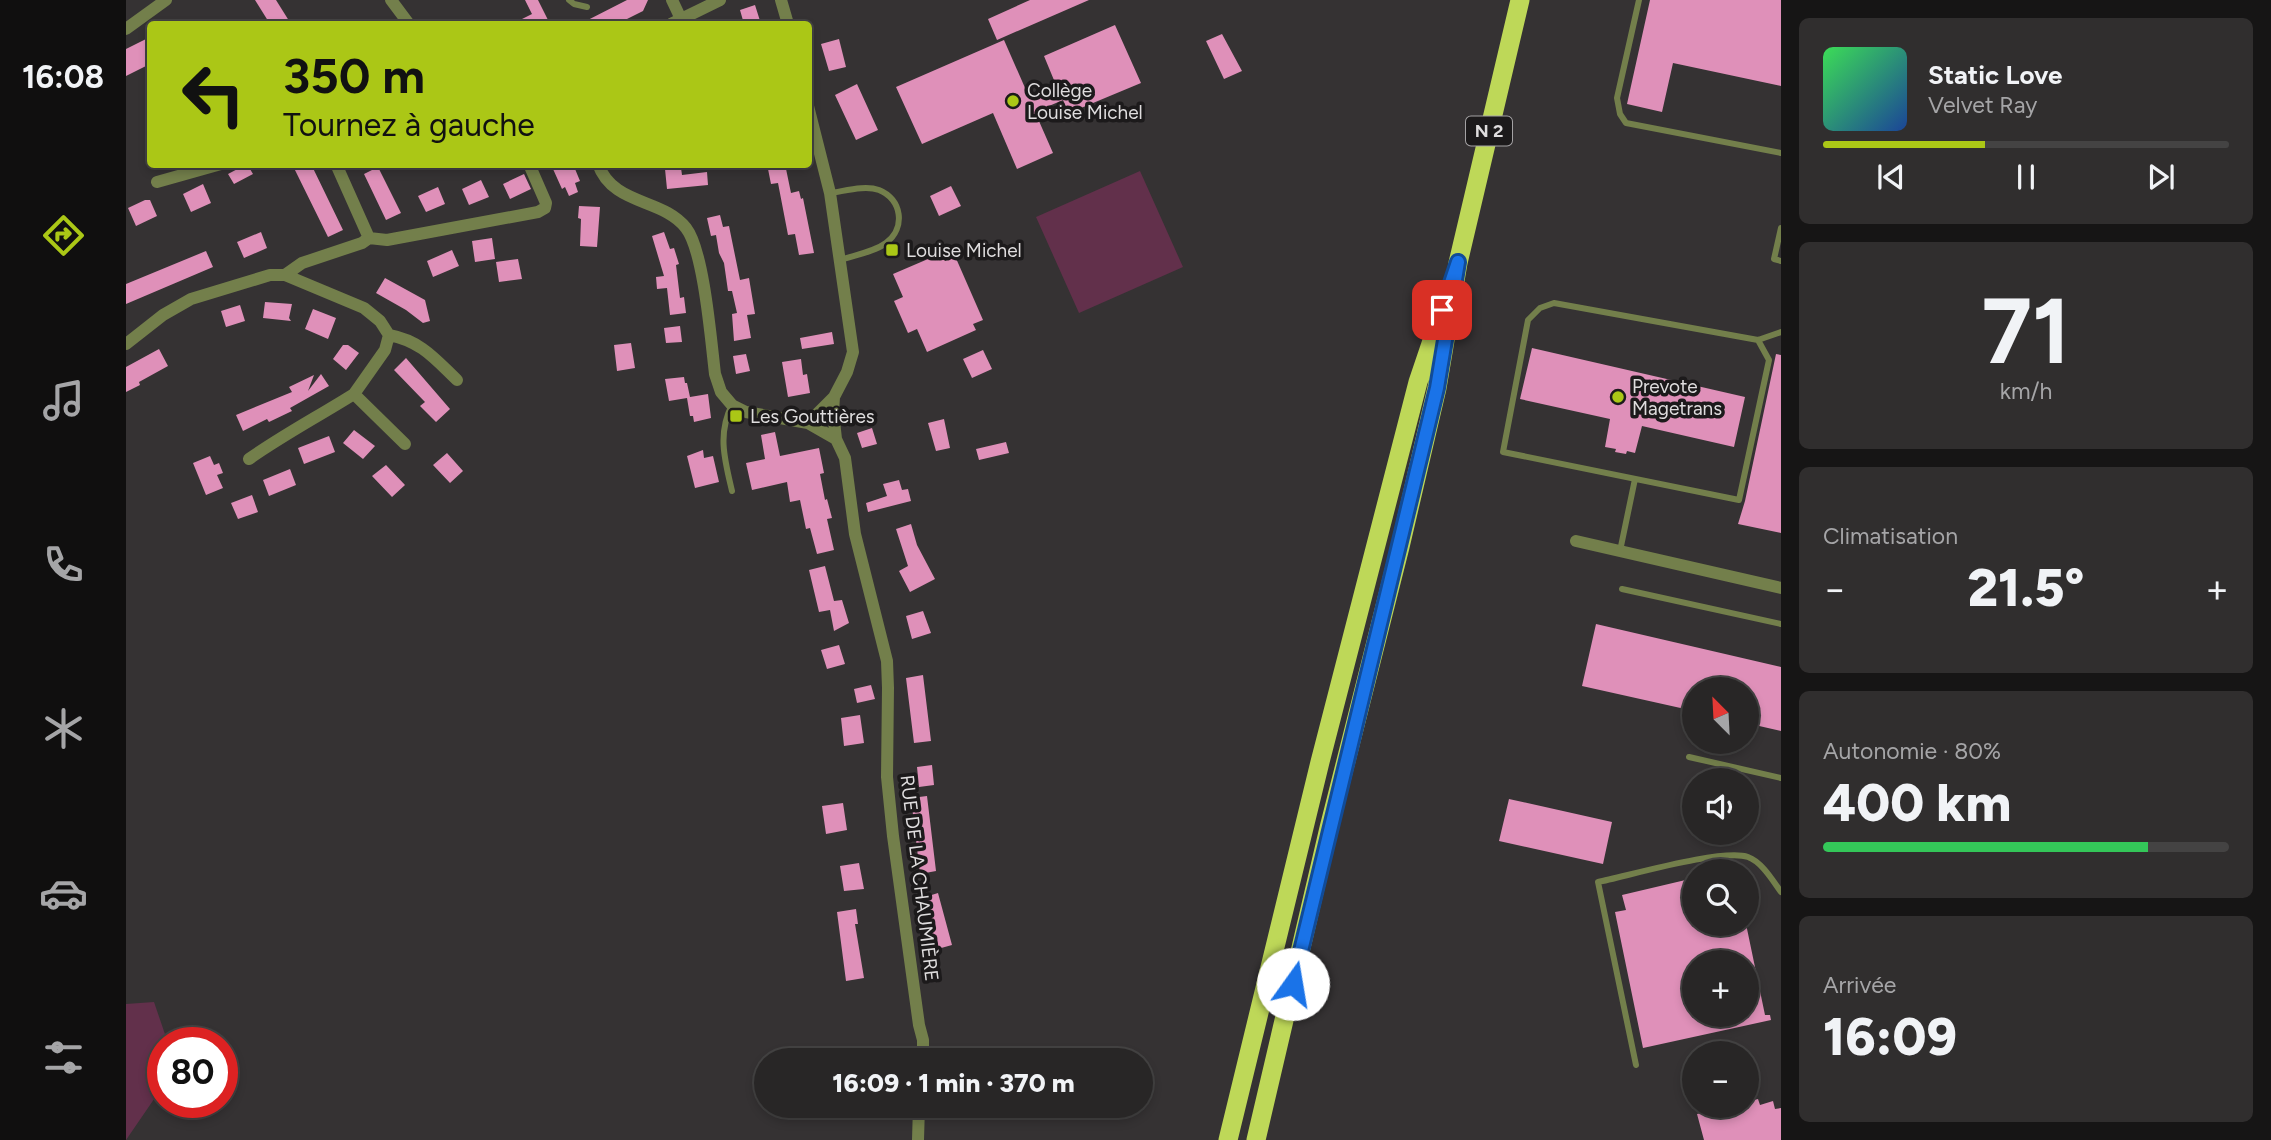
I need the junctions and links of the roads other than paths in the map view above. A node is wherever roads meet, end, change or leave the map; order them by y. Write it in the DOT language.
graph roads {
  1 [pos="166,0"];
  2 [pos="391,0"];
  3 [pos="569,0"];
  4 [pos="672,0"];
  5 [pos="720,0"];
  6 [pos="782,0"];
  7 [pos="1520,0"];
  8 [pos="1639,0"];
  9 [pos="587,7"];
  10 [pos="407,21"];
  11 [pos="676,21"];
  12 [pos="678,21"];
  13 [pos="787,21"];
  14 [pos="126,29"];
  15 [pos="812,122"];
  16 [pos="1781,153"];
  17 [pos="207,168"];
  18 [pos="338,168"];
  19 [pos="531,168"];
  20 [pos="599,168"];
  21 [pos="158,182"];
  22 [pos="830,193"];
  23 [pos="1781,228"];
  24 [pos="369,238"];
  25 [pos="840,260"];
  26 [pos="1781,261"];
  27 [pos="1458,262"];
  28 [pos="285,275"];
  29 [pos="1781,332"];
  30 [pos="389,335"];
  31 [pos="1758,340"];
  32 [pos="126,345"];
  33 [pos="457,380"];
  34 [pos="354,394"];
  35 [pos="834,397"];
  36 [pos="732,405"];
  37 [pos="808,423"];
  38 [pos="836,439"];
  39 [pos="405,444"];
  40 [pos="249,459"];
  41 [pos="1635,479"];
  42 [pos="732,491"];
  43 [pos="1576,541"];
  44 [pos="1620,551"];
  45 [pos="1781,588"];
  46 [pos="1622,589"];
  47 [pos="1781,624"];
  48 [pos="1689,757"];
  49 [pos="1781,778"];
  50 [pos="1781,892"];
  51 [pos="919,1025"];
  52 [pos="915,1048"];
  53 [pos="923,1048"];
  54 [pos="1636,1065"];
  55 [pos="919,1118"];
  56 [pos="918,1140"];
  57 [pos="1228,1140"];
  58 [pos="1256,1140"];
  1 -- 14 [label="street"];
  2 -- 10 [label="street"];
  3 -- 9 [label="lane"];
  4 -- 11 [label="street"];
  5 -- 12 [label="street"];
  6 -- 13 [label="street"];
  7 -- 27 [label="highway, N 2"];
  8 -- 16 [label="lane"];
  15 -- 22 [label="street"];
  17 -- 21 [label="street"];
  18 -- 24 [label="street"];
  19 -- 24 [label="street"];
  20 -- 36 [label="street"];
  22 -- 25 [label="street"];
  22 -- 25 [label="lane"];
  23 -- 26 [label="lane"];
  24 -- 28 [label="street"];
  25 -- 35 [label="street"];
  27 -- 57 [label="highway, N 2"];
  27 -- 58 [label="highway, N 2"];
  28 -- 30 [label="street"];
  28 -- 32 [label="street"];
  29 -- 31 [label="lane"];
  30 -- 33 [label="street"];
  30 -- 34 [label="street"];
  31 -- 41 [label="lane"];
  31 -- 41 [label="lane"];
  34 -- 39 [label="street"];
  34 -- 40 [label="street"];
  35 -- 37 [label="street"];
  35 -- 38 [label="street, RUE DE LA CHAUMIÈRE"];
  36 -- 37 [label="street"];
  36 -- 42 [label="lane"];
  37 -- 38 [label="street"];
  38 -- 51 [label="street, RUE DE LA CHAUMIÈRE"];
  41 -- 44 [label="lane"];
  43 -- 44 [label="street"];
  44 -- 45 [label="street"];
  46 -- 47 [label="lane"];
  48 -- 49 [label="lane"];
  50 -- 54 [label="lane"];
  51 -- 52 [label="street, RUE DE LA CHAUMIÈRE"];
  51 -- 53 [label="street, RUE DE LA CHAUMIÈRE"];
  55 -- 56 [label="street"];
}
